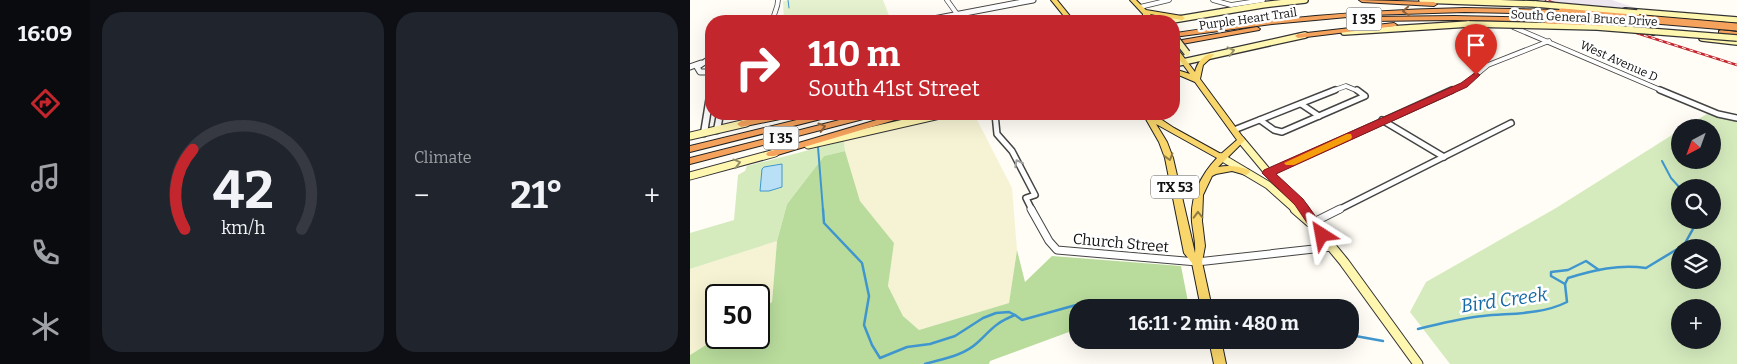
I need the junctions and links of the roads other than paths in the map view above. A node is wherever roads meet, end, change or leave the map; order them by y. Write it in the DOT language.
graph roads {
  1 [pos="778,0"];
  2 [pos="946,0"];
  3 [pos="1033,0"];
  4 [pos="1054,0"];
  5 [pos="1133,0"];
  6 [pos="1169,0"];
  7 [pos="1214,0"];
  8 [pos="1263,0"];
  9 [pos="1305,0"];
  10 [pos="1362,0"];
  11 [pos="1422,0"];
  12 [pos="1497,0"];
  13 [pos="1536,4"];
  14 [pos="1140,7"];
  15 [pos="1146,12"];
  16 [pos="1562,12"];
  17 [pos="957,14"];
  18 [pos="774,15"];
  19 [pos="952,15"];
  20 [pos="1066,15"];
  21 [pos="1148,15"];
  22 [pos="1164,15"];
  23 [pos="1182,18"];
  24 [pos="1491,18"];
  25 [pos="1737,21"];
  26 [pos="1429,26"];
  27 [pos="1737,26"];
  28 [pos="1513,27"];
  29 [pos="1582,28"];
  30 [pos="1737,34"];
  31 [pos="1180,35"];
  32 [pos="1298,36"];
  33 [pos="1737,40"];
  34 [pos="1549,41"];
  35 [pos="1182,42"];
  36 [pos="1180,43"];
  37 [pos="1211,55"];
  38 [pos="1180,56"];
  39 [pos="705,61"];
  40 [pos="1184,62"];
  41 [pos="702,63"];
  42 [pos="1180,63"];
  43 [pos="690,67"];
  44 [pos="690,72"];
  45 [pos="700,72"];
  46 [pos="705,72"];
  47 [pos="1180,72"];
  48 [pos="1196,80"];
  49 [pos="1301,104"];
  50 [pos="1319,116"];
  51 [pos="1737,118"];
  52 [pos="706,120"];
  53 [pos="719,120"];
  54 [pos="757,120"];
  55 [pos="761,120"];
  56 [pos="806,120"];
  57 [pos="849,120"];
  58 [pos="885,120"];
  59 [pos="918,120"];
  60 [pos="996,120"];
  61 [pos="1151,120"];
  62 [pos="1157,120"];
  63 [pos="1260,120"];
  64 [pos="1382,120"];
  65 [pos="1511,123"];
  66 [pos="741,124"];
  67 [pos="718,130"];
  68 [pos="1234,130"];
  69 [pos="704,133"];
  70 [pos="690,136"];
  71 [pos="1241,140"];
  72 [pos="690,149"];
  73 [pos="772,154"];
  74 [pos="1221,157"];
  75 [pos="1444,157"];
  76 [pos="690,161"];
  77 [pos="1246,172"];
  78 [pos="1268,173"];
  79 [pos="690,176"];
  80 [pos="1207,176"];
  81 [pos="1312,223"];
  82 [pos="1332,247"];
  83 [pos="1197,262"];
  84 [pos="1205,299"];
  85 [pos="1216,349"];
  86 [pos="1220,364"];
  87 [pos="1418,364"];
  1 -- 18 [label="street"];
  2 -- 17 [label="street"];
  3 -- 17 [label="street"];
  4 -- 20 [label="main road"];
  5 -- 14 [label="main road"];
  6 -- 14 [label="street"];
  7 -- 8 [label="street"];
  9 -- 23 [label="main road"];
  10 -- 16 [label="highway"];
  11 -- 13 [label="main road, South General Bruce Drive"];
  12 -- 13 [label="street, South General Bruce Drive"];
  13 -- 25 [label="main road, South General Bruce Drive, bridge"];
  14 -- 15 [label="main road"];
  15 -- 21 [label="main road"];
  15 -- 22 [label="main road"];
  16 -- 27 [label="highway, Purple Heart Trail / I 35, bridge"];
  16 -- 31 [label="highway, Purple Heart Trail / I 35, one-way"];
  17 -- 19 [label="street"];
  24 -- 30 [label="highway, Purple Heart Trail / I 35, bridge"];
  24 -- 32 [label="highway"];
  24 -- 35 [label="highway, Purple Heart Trail / I 35"];
  25 -- 33 [label="main road"];
  26 -- 28 [label="street, South General Bruce Drive"];
  26 -- 32 [label="main road, South General Bruce Drive"];
  26 -- 33 [label="main road, South General Bruce Drive, bridge"];
  28 -- 29 [label="street, South General Bruce Drive"];
  28 -- 34 [label="street, West Avenue D"];
  37 -- 32 [label="main road, South General Bruce Drive, one-way"];
  34 -- 51 [label="street, West Avenue D"];
  34 -- 64 [label="street"];
  36 -- 37 [label="main road, bridge"];
  37 -- 40 [label="main road, South General Bruce Drive"];
  37 -- 48 [label="main road"];
  38 -- 40 [label="main road"];
  39 -- 41 [label="street"];
  40 -- 42 [label="main road, South General Bruce Drive"];
  40 -- 48 [label="main road"];
  41 -- 43 [label="street"];
  41 -- 45 [label="street"];
  44 -- 45 [label="street"];
  45 -- 46 [label="street"];
  47 -- 48 [label="main road"];
  48 -- 68 [label="main road"];
  49 -- 50 [label="street"];
  49 -- 50 [label="street"];
  49 -- 63 [label="street"];
  50 -- 63 [label="street"];
  52 -- 69 [label="street"];
  53 -- 67 [label="street"];
  54 -- 66 [label="main road"];
  55 -- 66 [label="highway"];
  56 -- 72 [label="highway, I 35"];
  76 -- 57 [label="highway, I 35, one-way"];
  58 -- 73 [label="highway"];
  59 -- 73 [label="main road"];
  83 -- 60 [label="street, Church Street, one-way"];
  61 -- 83 [label="main road, TX 53, one-way"];
  62 -- 74 [label="main road, TX 53"];
  63 -- 68 [label="street"];
  64 -- 75 [label="street"];
  64 -- 78 [label="street"];
  65 -- 75 [label="street"];
  66 -- 67 [label="main road"];
  67 -- 69 [label="main road"];
  68 -- 71 [label="main road"];
  69 -- 70 [label="main road"];
  71 -- 74 [label="main road, TX 53"];
  71 -- 78 [label="main road"];
  79 -- 73 [label="main road, one-way"];
  74 -- 77 [label="main road"];
  74 -- 80 [label="main road, TX 53"];
  75 -- 81 [label="street"];
  77 -- 80 [label="main road"];
  77 -- 81 [label="main road"];
  78 -- 81 [label="main road"];
  83 -- 80 [label="main road, TX 53, one-way"];
  81 -- 82 [label="main road"];
  82 -- 83 [label="street"];
  82 -- 87 [label="main road"];
  83 -- 84 [label="main road, TX 53"];
  85 -- 86 [label="main road"];
}
